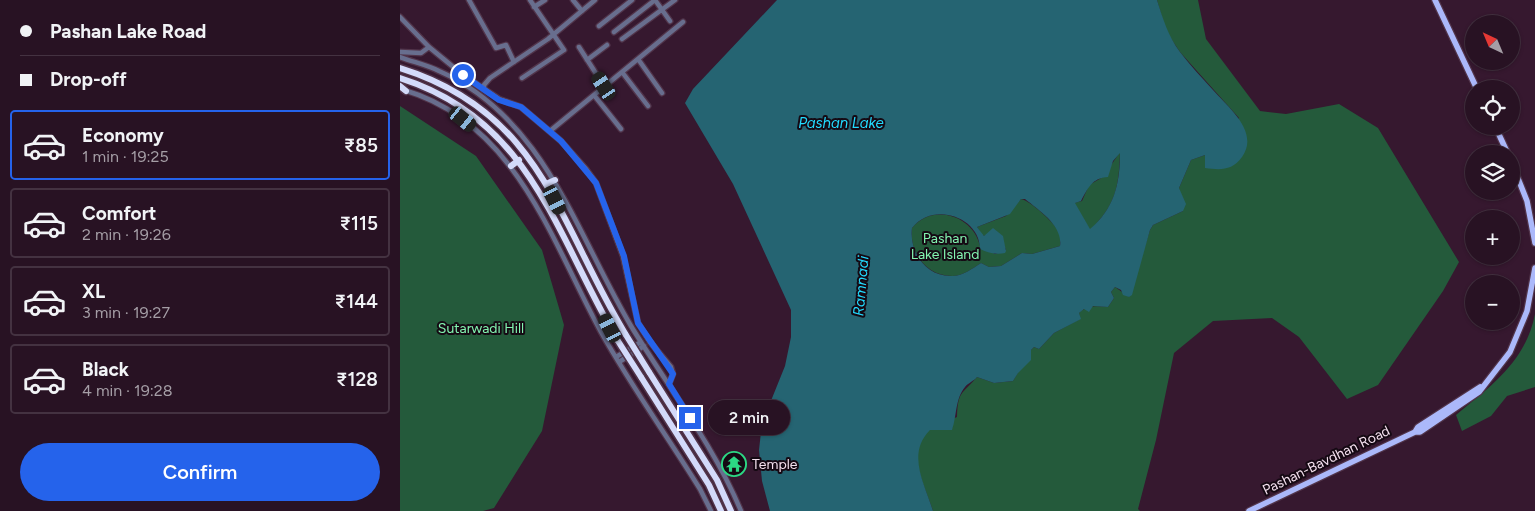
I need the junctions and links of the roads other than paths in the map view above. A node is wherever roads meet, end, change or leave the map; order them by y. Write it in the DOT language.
graph roads {
  1 [pos="470,0"];
  2 [pos="530,0"];
  3 [pos="545,0"];
  4 [pos="573,0"];
  5 [pos="595,0"];
  6 [pos="632,0"];
  7 [pos="655,0"];
  8 [pos="674,0"];
  9 [pos="1435,0"];
  10 [pos="589,2"];
  11 [pos="534,7"];
  12 [pos="662,10"];
  13 [pos="582,11"];
  14 [pos="400,17"];
  15 [pos="670,21"];
  16 [pos="682,22"];
  17 [pos="599,26"];
  18 [pos="614,32"];
  19 [pos="554,34"];
  20 [pos="622,39"];
  21 [pos="607,45"];
  22 [pos="429,47"];
  23 [pos="579,47"];
  24 [pos="400,52"];
  25 [pos="400,57"];
  26 [pos="638,59"];
  27 [pos="586,60"];
  28 [pos="514,62"];
  29 [pos="400,68"];
  30 [pos="622,72"];
  31 [pos="400,78"];
  32 [pos="522,78"];
  33 [pos="1474,80"];
  34 [pos="604,86"];
  35 [pos="402,89"];
  36 [pos="484,89"];
  37 [pos="662,93"];
  38 [pos="594,95"];
  39 [pos="648,106"];
  40 [pos="621,129"];
  41 [pos="550,131"];
  42 [pos="519,160"];
  43 [pos="511,166"];
  44 [pos="554,180"];
  45 [pos="546,184"];
  46 [pos="1520,184"];
  47 [pos="1535,243"];
  48 [pos="1535,268"];
  49 [pos="634,301"];
  50 [pos="623,311"];
  51 [pos="642,344"];
  52 [pos="618,359"];
  53 [pos="669,384"];
  54 [pos="711,511"];
  55 [pos="721,511"];
  56 [pos="731,511"];
  57 [pos="741,511"];
  58 [pos="1249,511"];
  1 -- 28 [label="street"];
  2 -- 11 [label="street"];
  3 -- 11 [label="street"];
  4 -- 13 [label="street"];
  5 -- 10 [label="street"];
  6 -- 17 [label="street"];
  7 -- 12 [label="street"];
  7 -- 18 [label="street"];
  8 -- 12 [label="street"];
  9 -- 33 [label="main road"];
  10 -- 13 [label="street"];
  11 -- 19 [label="street"];
  12 -- 15 [label="street"];
  12 -- 20 [label="street"];
  13 -- 19 [label="street"];
  14 -- 22 [label="street"];
  16 -- 26 [label="street"];
  19 -- 28 [label="street"];
  19 -- 32 [label="street"];
  21 -- 27 [label="street"];
  22 -- 24 [label="street"];
  22 -- 36 [label="street"];
  23 -- 27 [label="street"];
  25 -- 44 [label="street"];
  26 -- 30 [label="street"];
  26 -- 37 [label="street"];
  27 -- 34 [label="street"];
  28 -- 36 [label="street"];
  29 -- 45 [label="highway"];
  30 -- 34 [label="street"];
  30 -- 39 [label="street"];
  31 -- 42 [label="highway"];
  34 -- 38 [label="street"];
  35 -- 43 [label="street"];
  36 -- 41 [label="street"];
  38 -- 40 [label="street"];
  38 -- 41 [label="street"];
  41 -- 49 [label="street"];
  42 -- 43 [label="highway"];
  42 -- 55 [label="highway, bridge"];
  43 -- 52 [label="street"];
  44 -- 45 [label="highway"];
  44 -- 50 [label="street"];
  45 -- 56 [label="highway, bridge"];
  46 -- 47 [label="main road"];
  48 -- 58 [label="main road, Pashan-Bavdhan Road"];
  49 -- 50 [label="street"];
  49 -- 53 [label="street"];
  50 -- 51 [label="street"];
  51 -- 52 [label="street"];
  51 -- 53 [label="street"];
  52 -- 54 [label="street"];
  53 -- 57 [label="street"];
}
